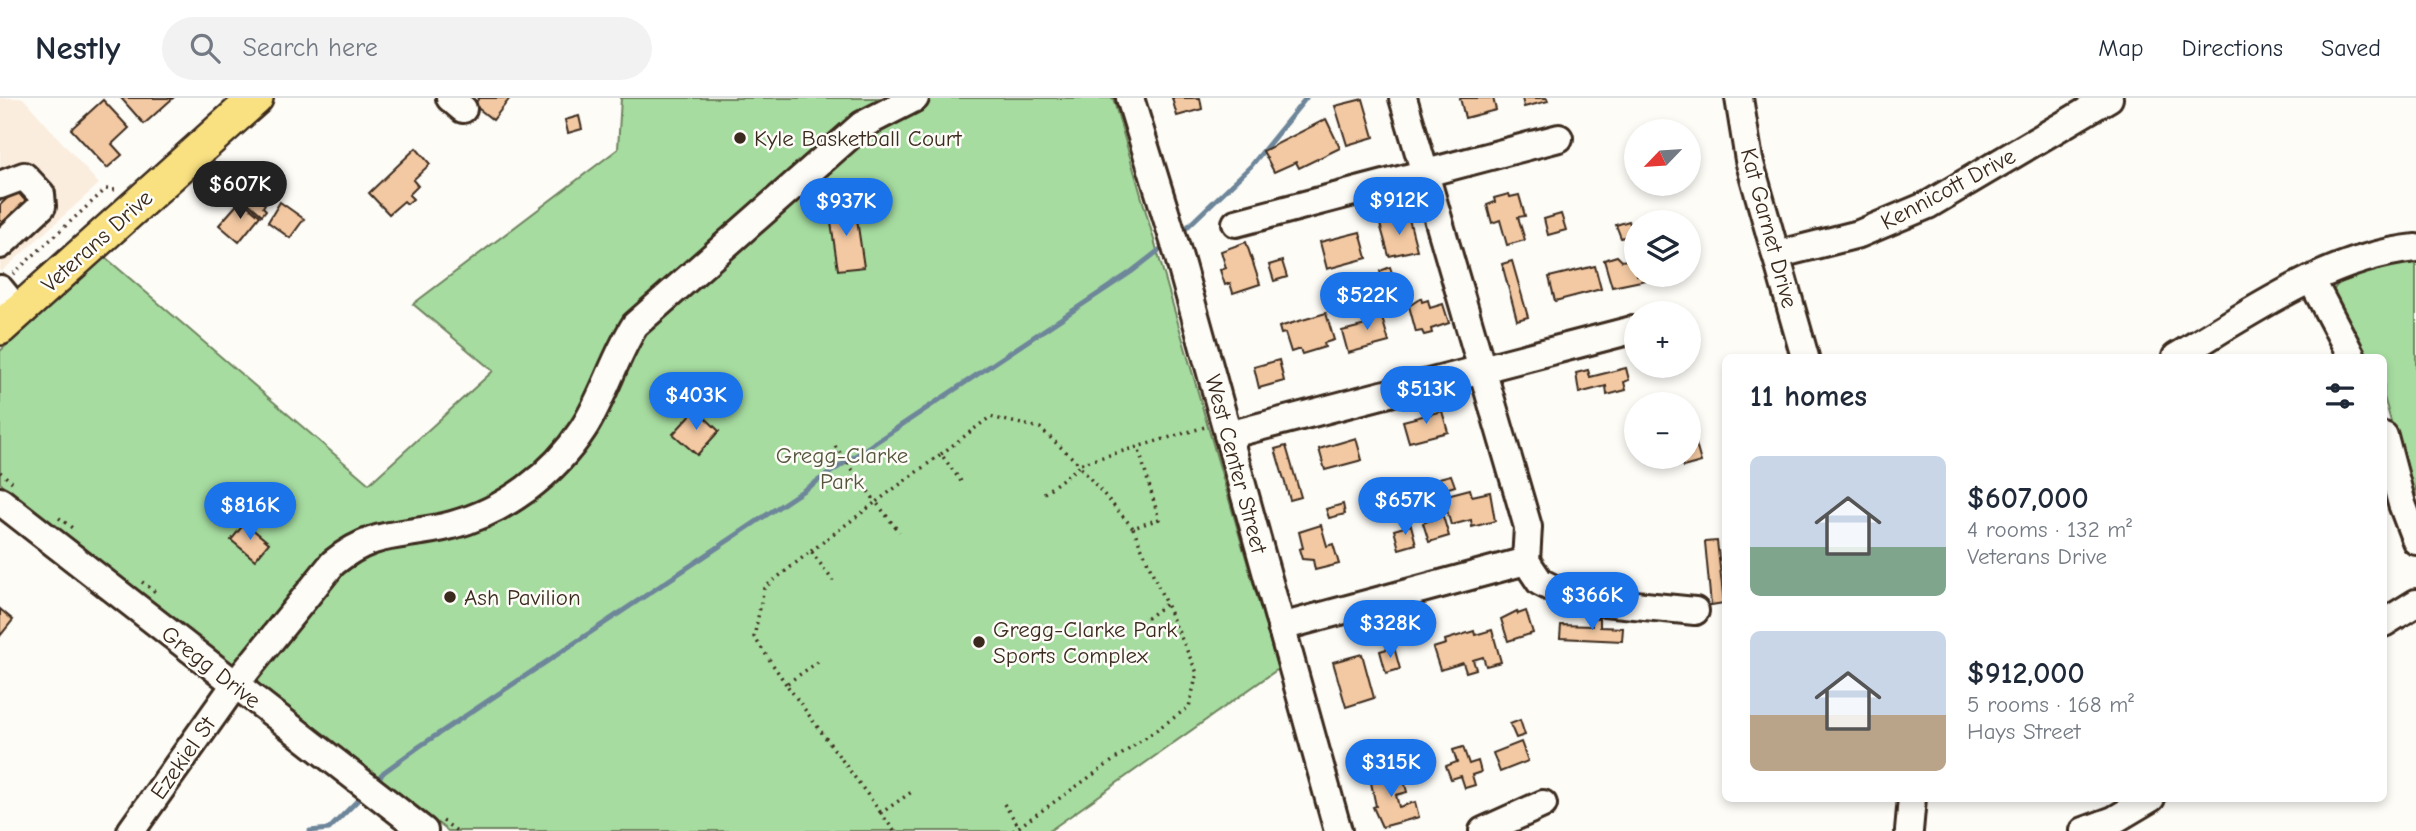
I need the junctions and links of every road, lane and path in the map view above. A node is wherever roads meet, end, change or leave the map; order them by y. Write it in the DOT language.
graph roads {
  1 [pos="256,98"];
  2 [pos="915,98"];
  3 [pos="1130,98"];
  4 [pos="1403,98"];
  5 [pos="1739,98"];
  6 [pos="2109,98"];
  7 [pos="1559,138"];
  8 [pos="1424,173"];
  9 [pos="0,185"];
  10 [pos="117,191"];
  11 [pos="1236,223"];
  12 [pos="0,245"];
  13 [pos="2416,248"];
  14 [pos="1776,255"];
  15 [pos="2311,279"];
  16 [pos="5,305"];
  17 [pos="1624,332"];
  18 [pos="1803,354"];
  19 [pos="2181,354"];
  20 [pos="2350,354"];
  21 [pos="1480,369"];
  22 [pos="1226,428"];
  23 [pos="835,446"];
  24 [pos="1138,447"];
  25 [pos="2387,447"];
  26 [pos="941,454"];
  27 [pos="1080,466"];
  28 [pos="963,484"];
  29 [pos="1044,493"];
  30 [pos="0,501"];
  31 [pos="876,502"];
  32 [pos="1133,528"];
  33 [pos="899,532"];
  34 [pos="2416,541"];
  35 [pos="811,551"];
  36 [pos="1527,561"];
  37 [pos="833,581"];
  38 [pos="2416,603"];
  39 [pos="1166,604"];
  40 [pos="1695,611"];
  41 [pos="2387,621"];
  42 [pos="1140,623"];
  43 [pos="1281,627"];
  44 [pos="818,662"];
  45 [pos="786,684"];
  46 [pos="234,686"];
  47 [pos="913,790"];
  48 [pos="1912,802"];
  49 [pos="2144,802"];
  50 [pos="1003,804"];
  51 [pos="1543,804"];
  52 [pos="881,813"];
  53 [pos="1017,830"];
  54 [pos="131,831"];
  55 [pos="424,831"];
  56 [pos="894,831"];
  57 [pos="1338,831"];
  58 [pos="1483,831"];
  59 [pos="1909,831"];
  60 [pos="2084,831"];
  1 -- 16 [label="main road, Veterans Drive"];
  2 -- 46 [label="street, Ezekiel St"];
  3 -- 22 [label="street, West Center Street"];
  4 -- 8 [label="street"];
  5 -- 14 [label="street, Kat Garnet Drive"];
  6 -- 14 [label="street, Kennicott Drive"];
  7 -- 8 [label="street"];
  8 -- 11 [label="street"];
  8 -- 21 [label="street"];
  9 -- 12 [label="street"];
  10 -- 16 [label="path"];
  13 -- 15 [label="street"];
  14 -- 18 [label="street, Kat Garnet Drive"];
  15 -- 19 [label="street"];
  15 -- 20 [label="street"];
  17 -- 21 [label="street"];
  21 -- 22 [label="street"];
  21 -- 36 [label="street"];
  22 -- 24 [label="path"];
  22 -- 43 [label="street, West Center Street"];
  23 -- 31 [label="path"];
  24 -- 27 [label="path"];
  24 -- 32 [label="path"];
  25 -- 34 [label="street"];
  26 -- 27 [label="path"];
  26 -- 28 [label="path"];
  26 -- 31 [label="path"];
  27 -- 29 [label="path"];
  27 -- 32 [label="path"];
  30 -- 46 [label="street, Gregg Drive"];
  31 -- 33 [label="path"];
  31 -- 35 [label="path"];
  32 -- 39 [label="path"];
  35 -- 37 [label="path"];
  35 -- 45 [label="path"];
  36 -- 40 [label="street"];
  36 -- 43 [label="street"];
  38 -- 41 [label="street"];
  39 -- 42 [label="path"];
  39 -- 53 [label="path"];
  43 -- 57 [label="street, West Center Street"];
  44 -- 45 [label="path"];
  45 -- 52 [label="path"];
  46 -- 54 [label="street, Ezekiel St"];
  46 -- 55 [label="street, Gregg Drive"];
  47 -- 52 [label="path"];
  48 -- 59 [label="street"];
  49 -- 60 [label="street"];
  50 -- 53 [label="path"];
  51 -- 58 [label="street"];
  52 -- 56 [label="path"];
}
